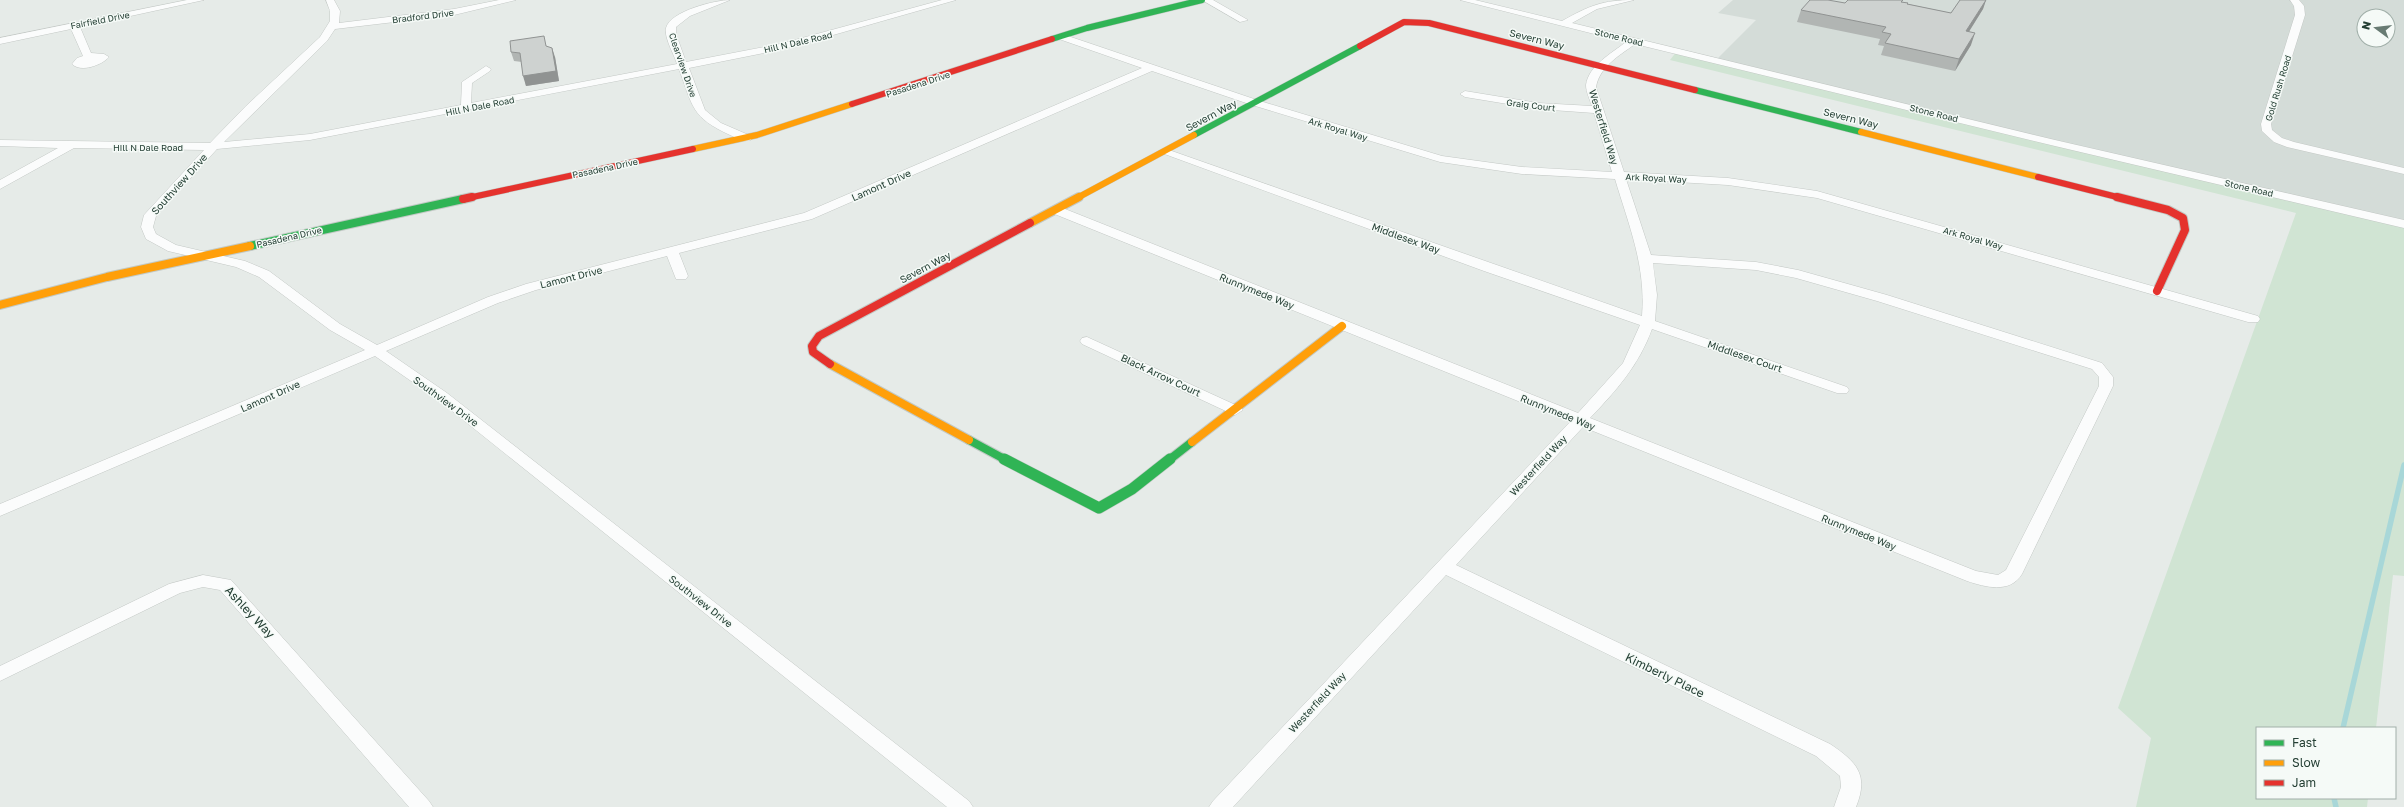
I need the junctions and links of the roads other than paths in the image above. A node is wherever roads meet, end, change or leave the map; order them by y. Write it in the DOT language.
graph roads {
  1 [pos="200,0"];
  2 [pos="330,0"];
  3 [pos="512,0"];
  4 [pos="726,0"];
  5 [pos="952,0"];
  6 [pos="1202,0"];
  7 [pos="1206,0"];
  8 [pos="1464,0"];
  9 [pos="1630,0"];
  10 [pos="2294,0"];
  11 [pos="1243,20"];
  12 [pos="1564,23"];
  13 [pos="74,25"];
  14 [pos="333,26"];
  15 [pos="1062,37"];
  16 [pos="1634,40"];
  17 [pos="0,41"];
  18 [pos="88,57"];
  19 [pos="1602,66"];
  20 [pos="683,67"];
  21 [pos="1150,68"];
  22 [pos="486,69"];
  23 [pos="1466,94"];
  24 [pos="1256,103"];
  25 [pos="466,108"];
  26 [pos="1597,110"];
  27 [pos="747,138"];
  28 [pos="0,143"];
  29 [pos="71,145"];
  30 [pos="212,146"];
  31 [pos="1165,152"];
  32 [pos="2404,171"];
  33 [pos="1619,176"];
  34 [pos="0,185"];
  35 [pos="1056,210"];
  36 [pos="2404,224"];
  37 [pos="672,252"];
  38 [pos="208,256"];
  39 [pos="1646,259"];
  40 [pos="681,276"];
  41 [pos="2157,291"];
  42 [pos="0,305"];
  43 [pos="2253,319"];
  44 [pos="1648,322"];
  45 [pos="1342,326"];
  46 [pos="1087,341"];
  47 [pos="375,350"];
  48 [pos="1842,390"];
  49 [pos="1235,410"];
  50 [pos="1580,421"];
  51 [pos="0,510"];
  52 [pos="1443,566"];
  53 [pos="0,674"];
  54 [pos="422,807"];
  55 [pos="962,807"];
  56 [pos="1220,807"];
  57 [pos="1845,807"];
  1 -- 13 [label="street, Fairfield Drive"];
  2 -- 14 [label="street"];
  3 -- 14 [label="street, Bradford Drive"];
  4 -- 20 [label="street, Clearview Drive"];
  5 -- 20 [label="street, Hill N Dale Road"];
  6 -- 15 [label="street, Pasadena Drive"];
  7 -- 11 [label="street"];
  8 -- 12 [label="street, Stone Road"];
  9 -- 12 [label="street"];
  10 -- 32 [label="street, Gold Rush Road"];
  12 -- 16 [label="street, Stone Road"];
  13 -- 17 [label="street, Fairfield Drive"];
  13 -- 18 [label="street"];
  14 -- 30 [label="street, Southview Drive"];
  15 -- 21 [label="street, Ark Royal Way"];
  15 -- 27 [label="street, Pasadena Drive"];
  16 -- 19 [label="street, Westerfield Way"];
  16 -- 36 [label="street, Stone Road"];
  19 -- 24 [label="street, Severn Way"];
  19 -- 26 [label="street, Westerfield Way"];
  19 -- 41 [label="street, Severn Way"];
  20 -- 25 [label="street, Hill N Dale Road"];
  20 -- 27 [label="street, Clearview Drive"];
  21 -- 24 [label="street, Ark Royal Way"];
  21 -- 37 [label="street, Lamont Drive"];
  22 -- 25 [label="street"];
  23 -- 26 [label="street, Graig Court"];
  24 -- 31 [label="street, Severn Way"];
  24 -- 33 [label="street, Ark Royal Way"];
  25 -- 30 [label="street, Hill N Dale Road"];
  26 -- 33 [label="street, Westerfield Way"];
  27 -- 38 [label="street, Pasadena Drive"];
  28 -- 29 [label="street, Hill N Dale Road"];
  29 -- 30 [label="street, Hill N Dale Road"];
  29 -- 34 [label="street"];
  30 -- 38 [label="street, Southview Drive"];
  31 -- 35 [label="street, Severn Way"];
  31 -- 44 [label="street, Middlesex Way"];
  33 -- 39 [label="street, Westerfield Way"];
  33 -- 41 [label="street, Ark Royal Way"];
  35 -- 45 [label="street, Runnymede Way"];
  35 -- 49 [label="street, Severn Way"];
  37 -- 40 [label="street"];
  37 -- 47 [label="street, Lamont Drive"];
  38 -- 42 [label="street, Pasadena Drive"];
  38 -- 47 [label="street, Southview Drive"];
  39 -- 44 [label="street, Westerfield Way"];
  39 -- 50 [label="street, Runnymede Way"];
  41 -- 43 [label="street, Ark Royal Way"];
  44 -- 48 [label="street, Middlesex Court"];
  44 -- 50 [label="street, Westerfield Way"];
  45 -- 49 [label="street, Severn Way"];
  45 -- 50 [label="street, Runnymede Way"];
  46 -- 49 [label="street, Black Arrow Court"];
  47 -- 51 [label="street, Lamont Drive"];
  47 -- 55 [label="street, Southview Drive"];
  50 -- 52 [label="street, Westerfield Way"];
  52 -- 56 [label="street, Westerfield Way"];
  52 -- 57 [label="street, Kimberly Place"];
  53 -- 54 [label="street, Ashley Way"];
}
